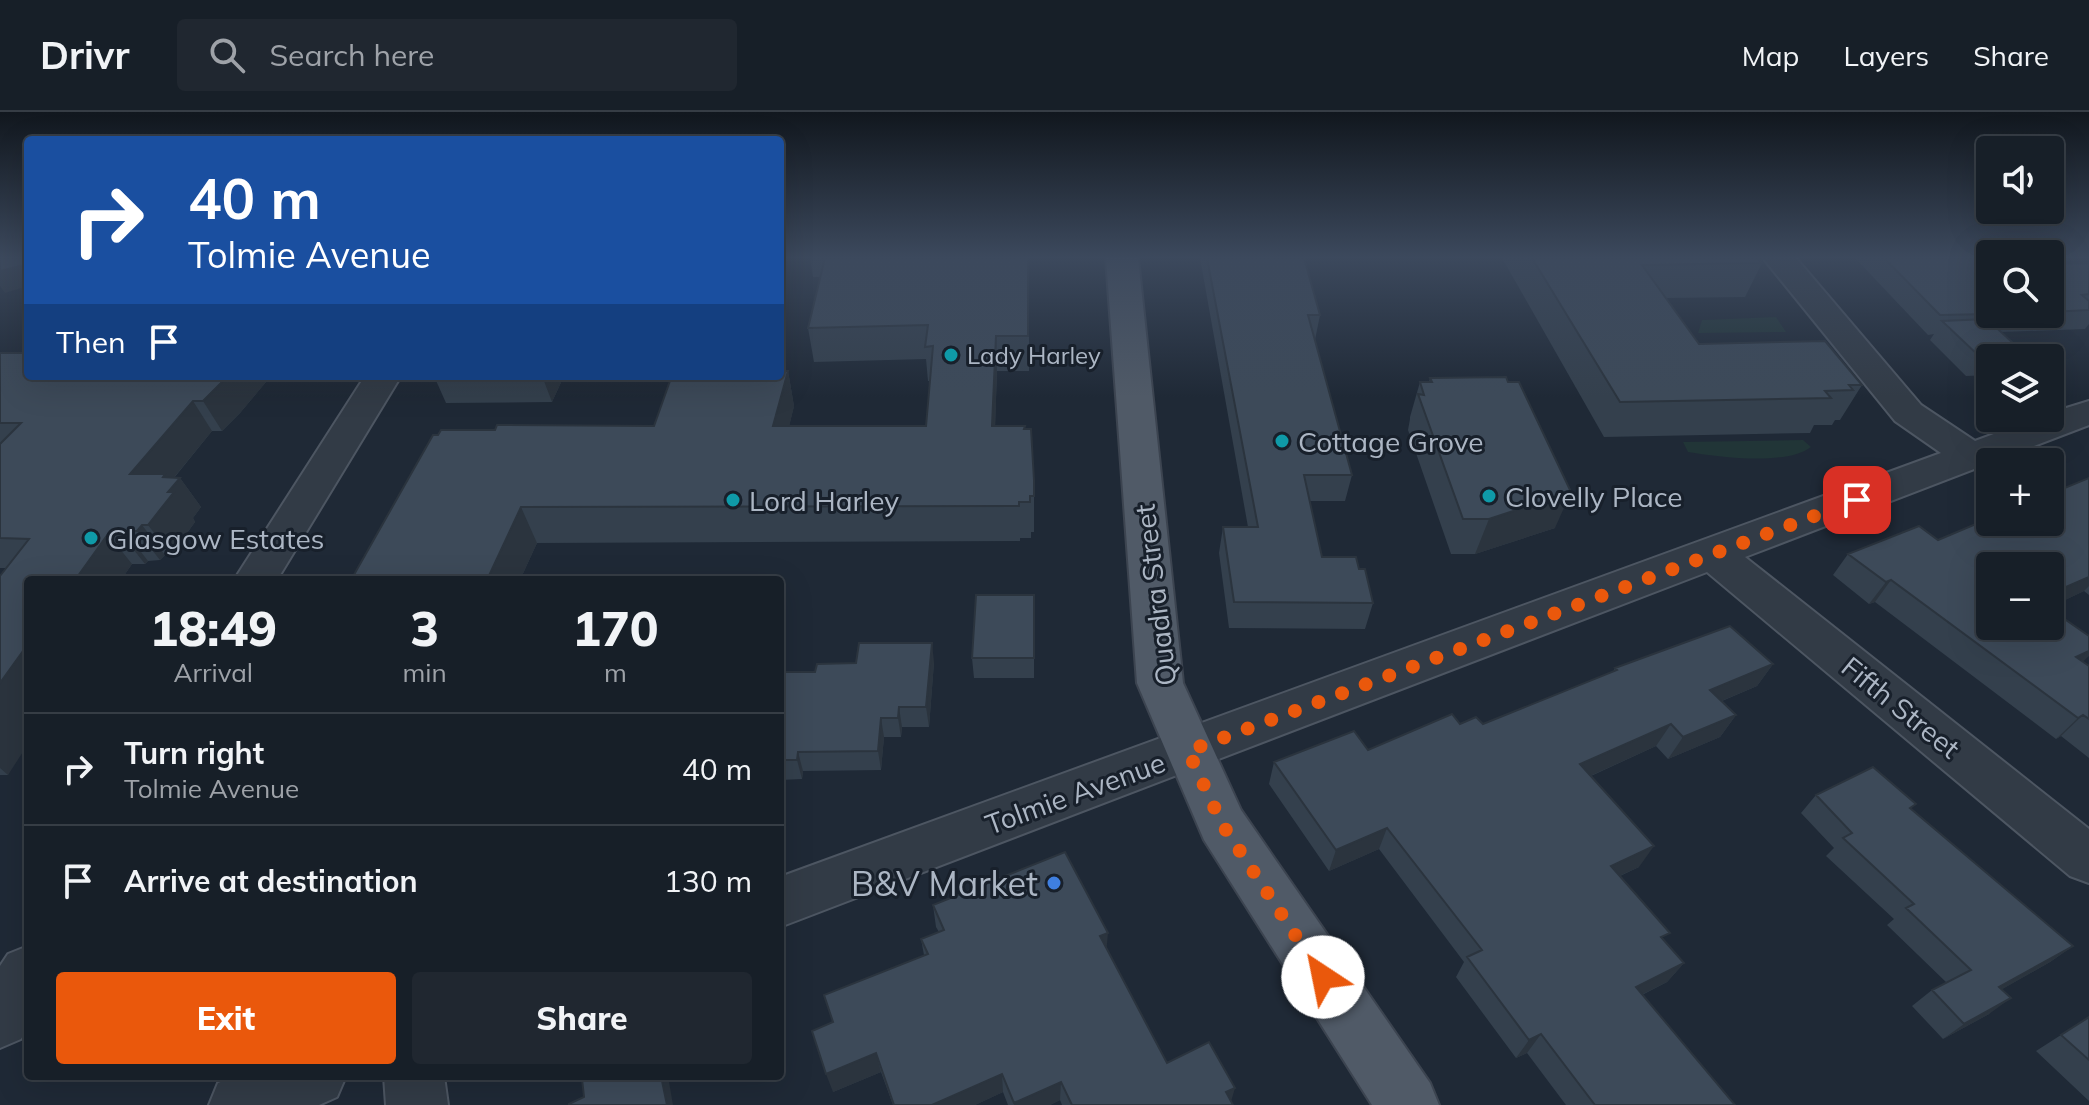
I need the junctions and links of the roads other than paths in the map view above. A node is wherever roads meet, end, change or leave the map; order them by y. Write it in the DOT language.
graph roads {
  1 [pos="1126,304"];
  2 [pos="1818,304"];
  3 [pos="380,380"];
  4 [pos="2089,412"];
  5 [pos="1972,457"];
  6 [pos="1713,554"];
  7 [pos="258,576"];
  8 [pos="1188,751"];
  9 [pos="2089,860"];
  10 [pos="784,901"];
  11 [pos="24,980"];
  12 [pos="0,1019"];
  13 [pos="306,1080"];
  14 [pos="414,1080"];
  15 [pos="240,1105"];
  16 [pos="417,1105"];
  17 [pos="1408,1105"];
  1 -- 8 [label="main road, Quadra Street"];
  2 -- 5 [label="street"];
  3 -- 7 [label="street"];
  4 -- 5 [label="street, Tolmie Avenue"];
  5 -- 6 [label="street, Tolmie Avenue"];
  6 -- 8 [label="street, Tolmie Avenue"];
  6 -- 9 [label="street, Fifth Street"];
  8 -- 10 [label="street, Tolmie Avenue"];
  8 -- 17 [label="main road, Quadra Street"];
  11 -- 12 [label="street"];
  13 -- 15 [label="street"];
  14 -- 16 [label="street"];
}
